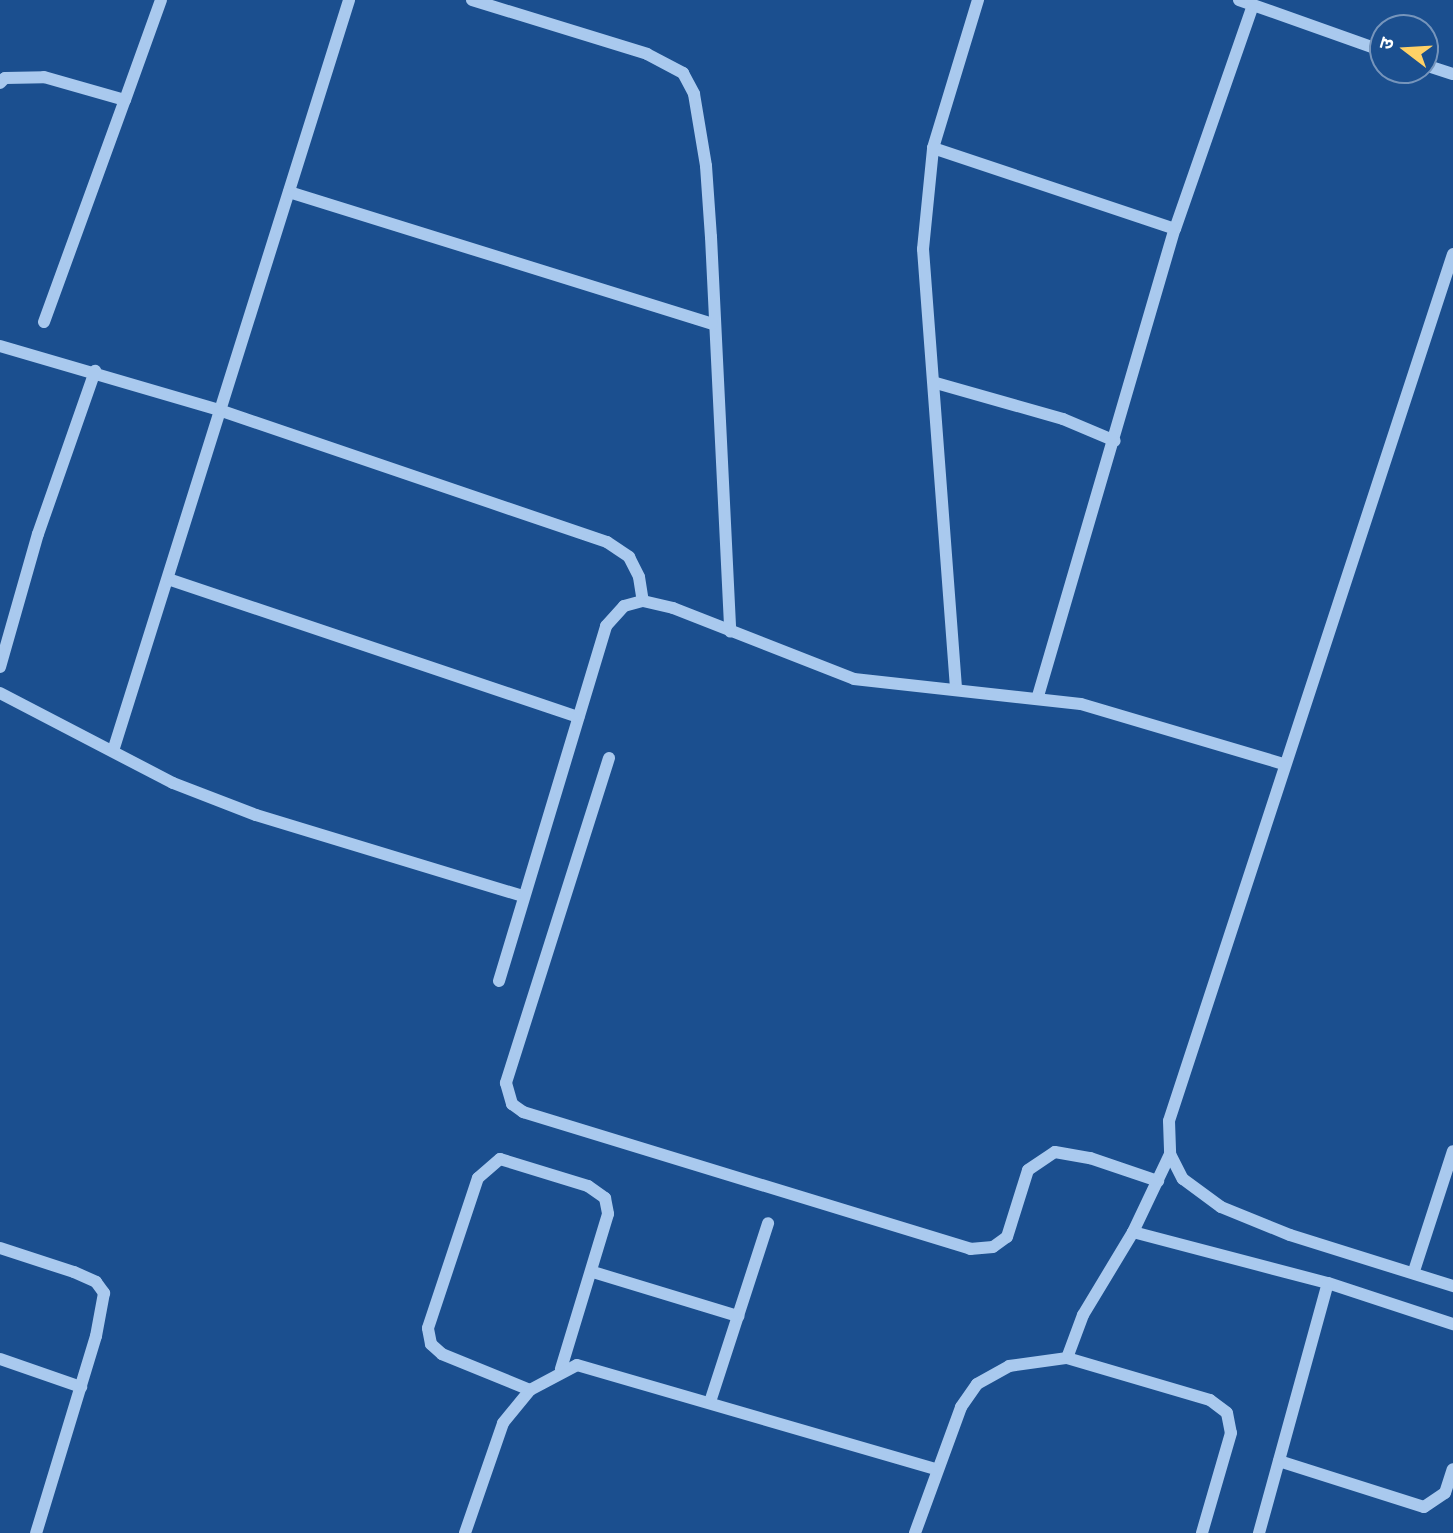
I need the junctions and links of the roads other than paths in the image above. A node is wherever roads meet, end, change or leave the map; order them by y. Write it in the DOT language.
graph roads {
  1 [pos="161,0"];
  2 [pos="349,0"];
  3 [pos="472,0"];
  4 [pos="978,0"];
  5 [pos="1239,0"];
  6 [pos="1253,5"];
  7 [pos="1369,46"];
  8 [pos="0,83"];
  9 [pos="125,100"];
  10 [pos="933,148"];
  11 [pos="289,192"];
  12 [pos="1175,229"];
  13 [pos="1453,254"];
  14 [pos="44,322"];
  15 [pos="712,324"];
  16 [pos="0,346"];
  17 [pos="95,371"];
  18 [pos="936,383"];
  19 [pos="222,411"];
  20 [pos="1115,441"];
  21 [pos="168,579"];
  22 [pos="643,601"];
  23 [pos="730,632"];
  24 [pos="0,667"];
  25 [pos="956,688"];
  26 [pos="0,693"];
  27 [pos="1038,696"];
  28 [pos="578,717"];
  29 [pos="113,751"];
  30 [pos="609,758"];
  31 [pos="1283,764"];
  32 [pos="522,896"];
  33 [pos="499,981"];
  34 [pos="1453,1151"];
  35 [pos="1170,1154"];
  36 [pos="1158,1181"];
  37 [pos="768,1223"];
  38 [pos="1133,1232"];
  39 [pos="0,1248"];
  40 [pos="1414,1271"];
  41 [pos="593,1272"];
  42 [pos="1328,1283"];
  43 [pos="1453,1286"];
  44 [pos="737,1316"];
  45 [pos="1453,1324"];
  46 [pos="1067,1358"];
  47 [pos="0,1359"];
  48 [pos="561,1369"];
  49 [pos="81,1387"];
  50 [pos="530,1390"];
  51 [pos="710,1402"];
  52 [pos="1279,1461"];
  53 [pos="936,1469"];
  54 [pos="1453,1469"];
  55 [pos="36,1533"];
  56 [pos="465,1533"];
  57 [pos="915,1533"];
  58 [pos="1202,1533"];
  59 [pos="1259,1533"];
  1 -- 9 [label="street"];
  2 -- 11 [label="street"];
  3 -- 15 [label="street"];
  4 -- 10 [label="street"];
  5 -- 6 [label="street"];
  6 -- 7 [label="street"];
  6 -- 12 [label="street"];
  8 -- 9 [label="street"];
  9 -- 14 [label="street"];
  10 -- 12 [label="street"];
  10 -- 18 [label="street"];
  11 -- 15 [label="street"];
  11 -- 19 [label="street"];
  12 -- 20 [label="street"];
  13 -- 31 [label="street"];
  15 -- 23 [label="street"];
  16 -- 17 [label="street"];
  17 -- 19 [label="street"];
  17 -- 24 [label="street"];
  18 -- 20 [label="street"];
  18 -- 25 [label="street"];
  19 -- 21 [label="street"];
  19 -- 22 [label="street"];
  20 -- 27 [label="street"];
  21 -- 28 [label="street"];
  21 -- 29 [label="street"];
  22 -- 23 [label="street"];
  22 -- 28 [label="street"];
  23 -- 25 [label="street"];
  25 -- 27 [label="street"];
  26 -- 29 [label="street"];
  27 -- 31 [label="street"];
  28 -- 32 [label="street"];
  29 -- 32 [label="street"];
  30 -- 36 [label="street"];
  31 -- 35 [label="street"];
  32 -- 33 [label="street"];
  34 -- 40 [label="street"];
  35 -- 36 [label="street"];
  35 -- 40 [label="street"];
  36 -- 38 [label="street"];
  37 -- 44 [label="street"];
  38 -- 42 [label="street"];
  38 -- 46 [label="street"];
  39 -- 49 [label="street"];
  40 -- 43 [label="street"];
  41 -- 44 [label="street"];
  41 -- 48 [label="street"];
  41 -- 50 [label="street"];
  42 -- 45 [label="street"];
  42 -- 52 [label="street"];
  44 -- 51 [label="street"];
  46 -- 53 [label="street"];
  46 -- 58 [label="street"];
  47 -- 49 [label="street"];
  48 -- 50 [label="street"];
  48 -- 51 [label="street"];
  49 -- 55 [label="street"];
  50 -- 56 [label="street"];
  51 -- 53 [label="street"];
  52 -- 54 [label="street"];
  52 -- 59 [label="street"];
  53 -- 57 [label="street"];
}
